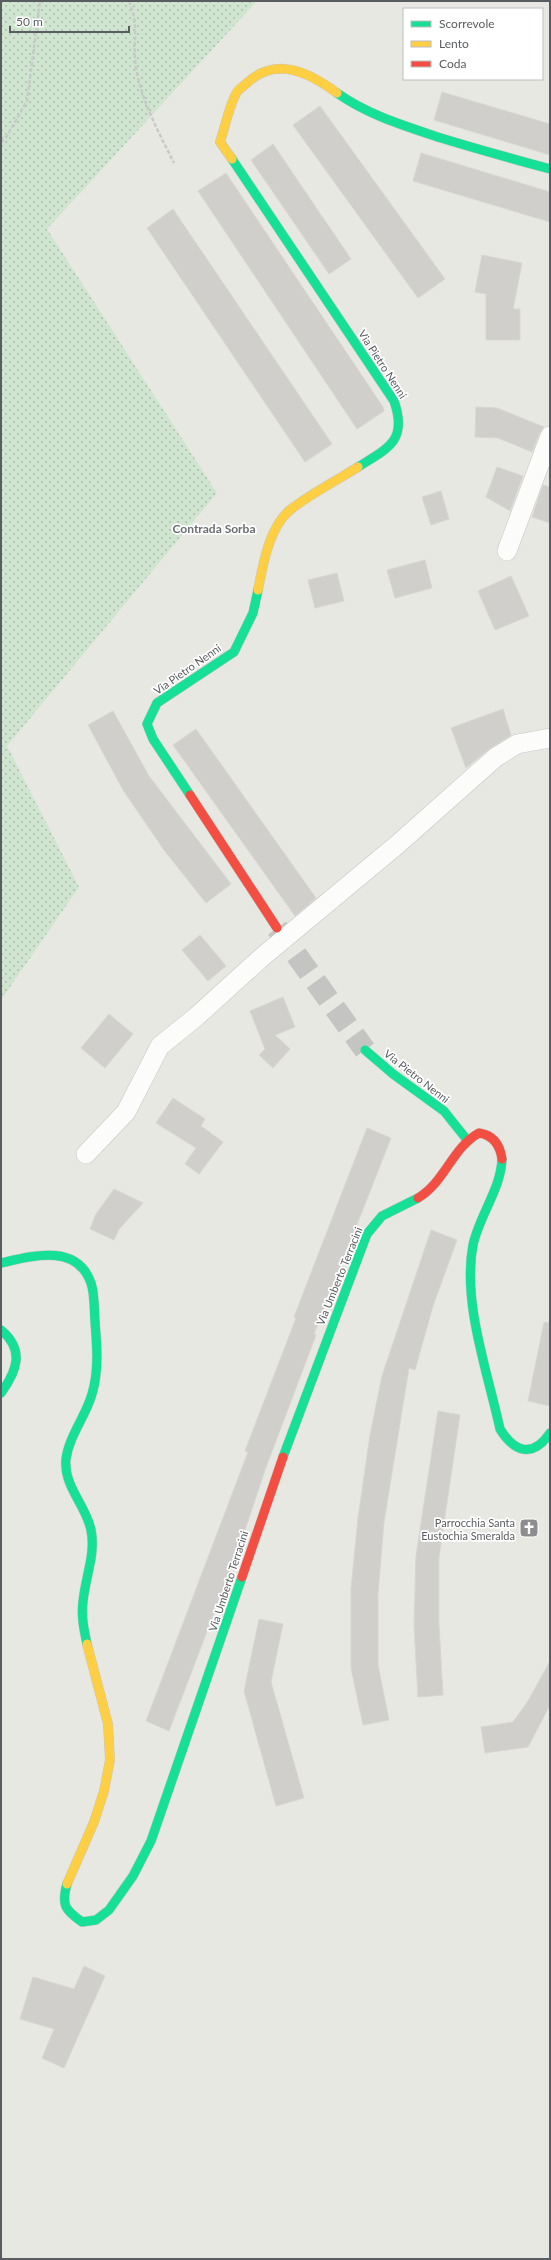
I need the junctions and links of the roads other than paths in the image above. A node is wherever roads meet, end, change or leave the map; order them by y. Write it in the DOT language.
graph roads {
  1 [pos="550,169"];
  2 [pos="550,436"];
  3 [pos="507,551"];
  4 [pos="550,738"];
  5 [pos="277,928"];
  6 [pos="366,1050"];
  7 [pos="468,1141"];
  8 [pos="86,1154"];
  9 [pos="1,1263"];
  10 [pos="1,1330"];
  11 [pos="1,1393"];
  12 [pos="550,1433"];
  1 -- 5 [label="street, Via Pietro Nenni"];
  2 -- 3 [label="street"];
  4 -- 8 [label="street"];
  6 -- 7 [label="street, Via Pietro Nenni"];
  7 -- 9 [label="street, Via Umberto Terracini"];
  7 -- 12 [label="street, Via Umberto Terracini"];
  10 -- 11 [label="street"];
}
